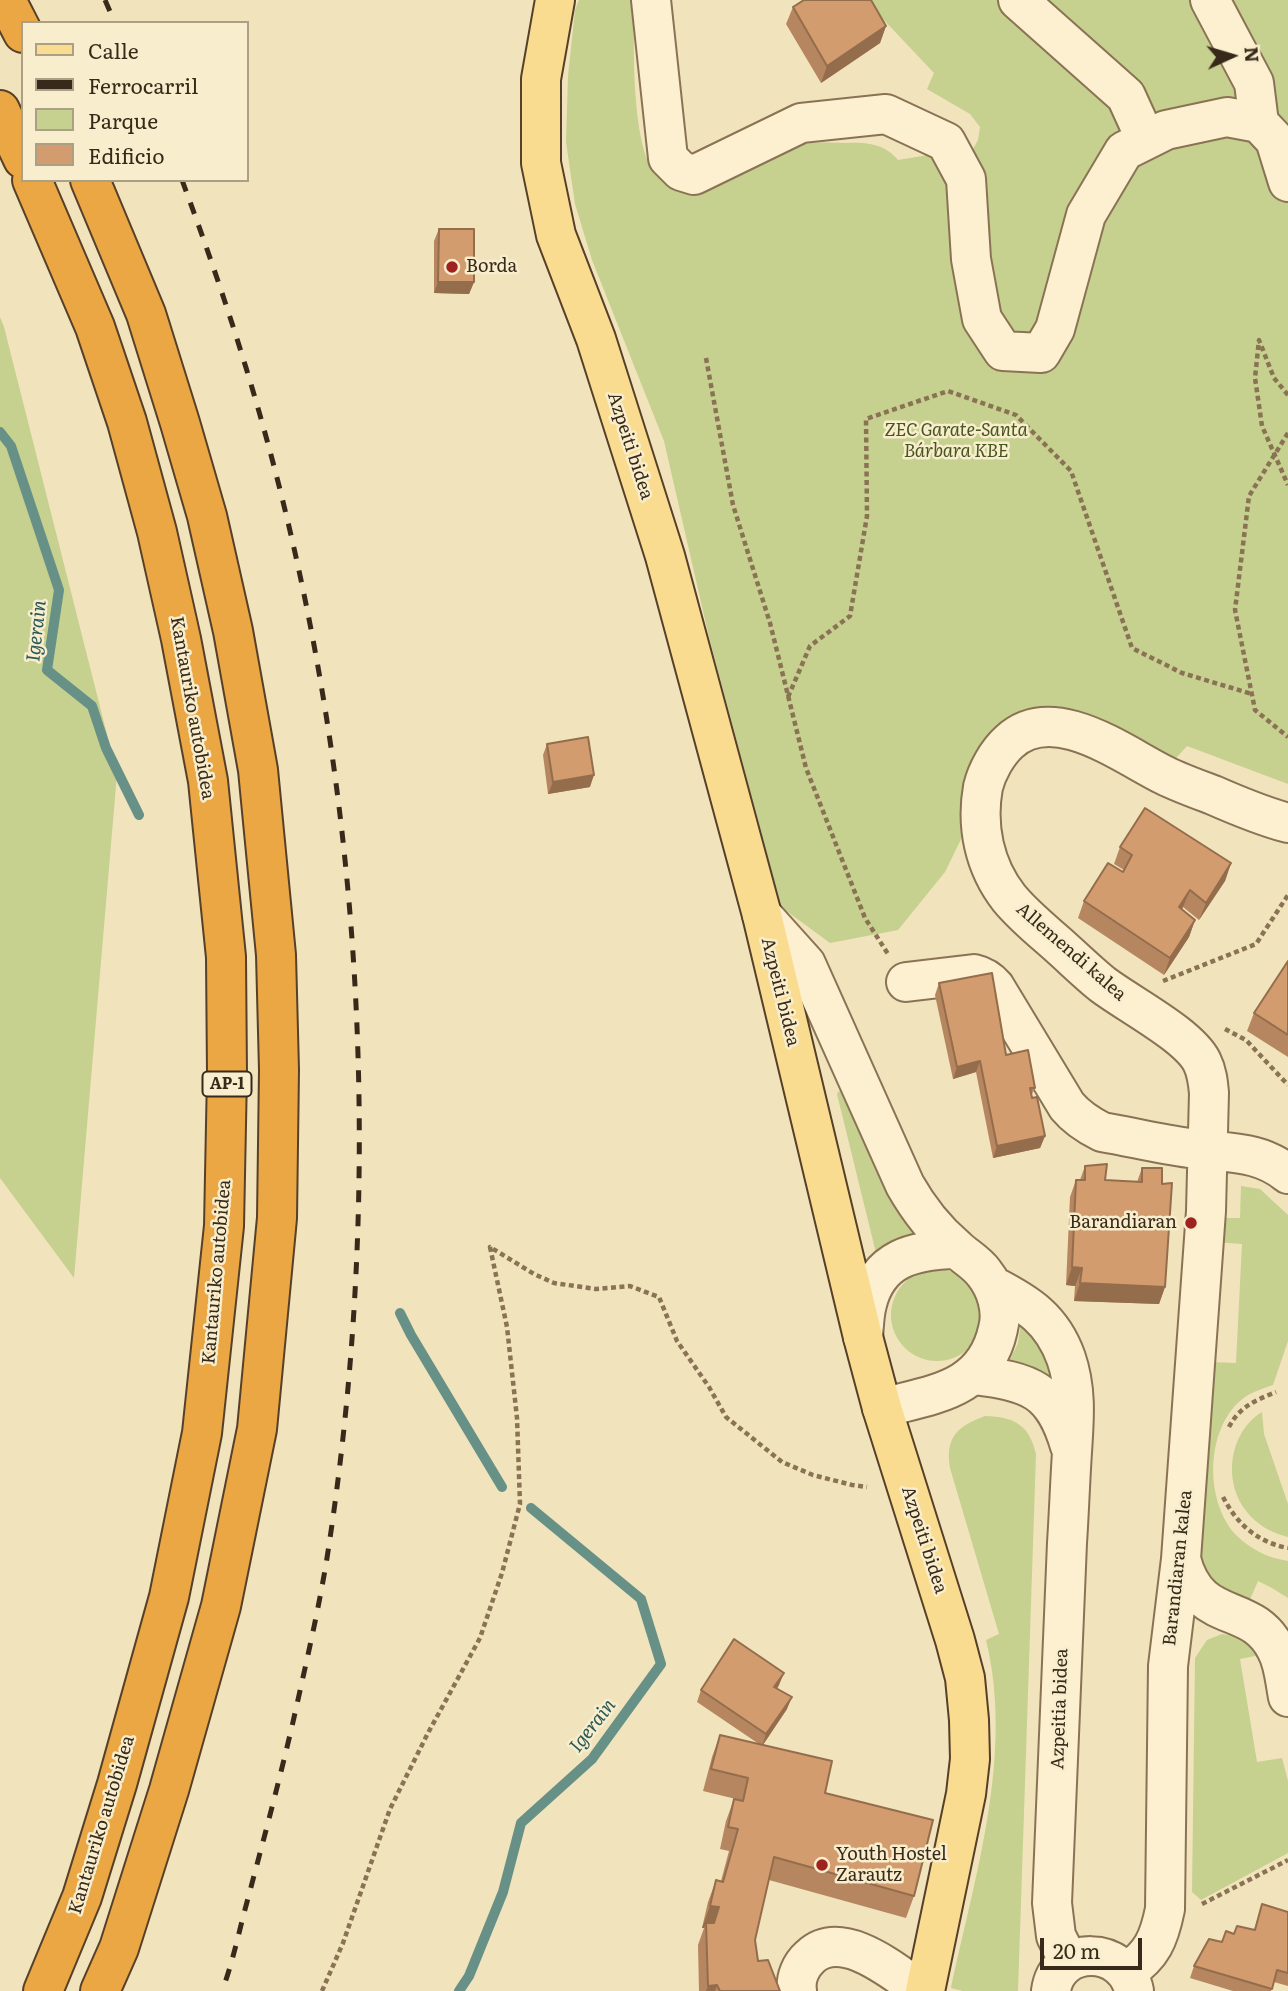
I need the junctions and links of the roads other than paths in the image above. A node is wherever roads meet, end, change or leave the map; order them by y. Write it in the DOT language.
graph roads {
  1 [pos="6,0"];
  2 [pos="555,0"];
  3 [pos="651,0"];
  4 [pos="1018,0"];
  5 [pos="1210,0"];
  6 [pos="21,29"];
  7 [pos="0,110"];
  8 [pos="1259,123"];
  9 [pos="1146,140"];
  10 [pos="21,155"];
  11 [pos="33,182"];
  12 [pos="91,182"];
  13 [pos="1288,182"];
  14 [pos="1288,823"];
  15 [pos="762,915"];
  16 [pos="906,982"];
  17 [pos="1208,1151"];
  18 [pos="1288,1174"];
  19 [pos="956,1249"];
  20 [pos="993,1286"];
  21 [pos="863,1337"];
  22 [pos="974,1375"];
  23 [pos="882,1408"];
  24 [pos="1072,1452"];
  25 [pos="1181,1559"];
  26 [pos="1228,1614"];
  27 [pos="1168,1665"];
  28 [pos="1288,1698"];
  29 [pos="1060,1977"];
  30 [pos="1131,1982"];
  31 [pos="43,1991"];
  32 [pos="100,1991"];
  33 [pos="797,1991"];
  34 [pos="923,1991"];
  1 -- 6 [label="highway"];
  2 -- 15 [label="main road, Azpeiti bidea"];
  3 -- 9 [label="street"];
  4 -- 9 [label="street"];
  5 -- 8 [label="street"];
  7 -- 10 [label="highway"];
  8 -- 9 [label="street"];
  8 -- 13 [label="street"];
  11 -- 31 [label="highway, Kantauriko autobidea / AP-1"];
  12 -- 32 [label="highway"];
  14 -- 17 [label="street, Allemendi kalea"];
  15 -- 19 [label="street"];
  15 -- 21 [label="main road, Azpeiti bidea"];
  16 -- 17 [label="street"];
  17 -- 18 [label="street"];
  17 -- 25 [label="street, Barandiaran kalea"];
  19 -- 20 [label="street"];
  19 -- 21 [label="street"];
  20 -- 22 [label="street"];
  20 -- 24 [label="street, Azpeitia bidea"];
  21 -- 23 [label="main road, Azpeiti bidea"];
  22 -- 23 [label="street"];
  22 -- 24 [label="street"];
  23 -- 34 [label="main road, Azpeiti bidea"];
  24 -- 29 [label="street, Azpeitia bidea"];
  25 -- 26 [label="street"];
  25 -- 27 [label="street, Barandiaran kalea"];
  26 -- 27 [label="street"];
  26 -- 28 [label="street"];
  27 -- 30 [label="street, Barandiaran kalea"];
  29 -- 30 [label="street"];
  33 -- 34 [label="street"];
}
